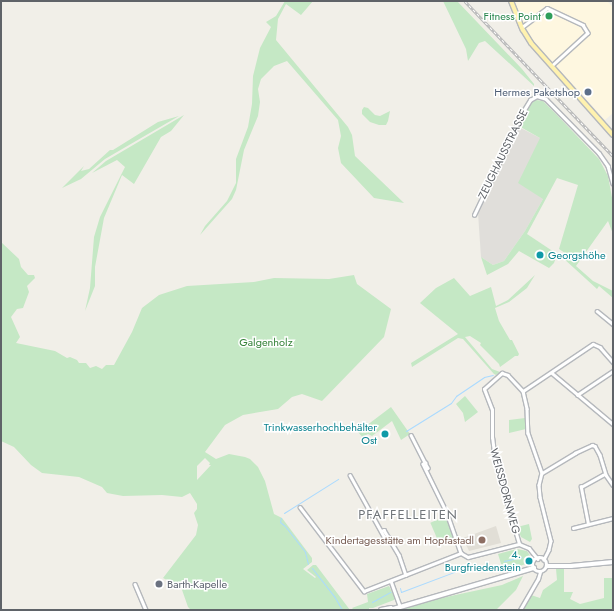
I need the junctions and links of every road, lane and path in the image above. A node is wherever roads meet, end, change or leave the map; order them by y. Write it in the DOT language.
graph roads {
  1 [pos="511,1"];
  2 [pos="521,27"];
  3 [pos="551,66"];
  4 [pos="613,135"];
  5 [pos="613,183"];
  6 [pos="474,215"];
  7 [pos="597,311"];
  8 [pos="613,324"];
  9 [pos="613,362"];
  10 [pos="613,371"];
  11 [pos="552,373"];
  12 [pos="523,392"];
  13 [pos="577,395"];
  14 [pos="613,424"];
  15 [pos="411,435"];
  16 [pos="542,473"];
  17 [pos="350,475"];
  18 [pos="606,475"];
  19 [pos="613,485"];
  20 [pos="300,507"];
  21 [pos="613,518"];
  22 [pos="588,524"];
  23 [pos="573,528"];
  24 [pos="519,544"];
  25 [pos="461,553"];
  26 [pos="538,559"];
  27 [pos="544,560"];
  28 [pos="613,562"];
  29 [pos="547,566"];
  30 [pos="534,568"];
  31 [pos="540,572"];
  32 [pos="406,575"];
  33 [pos="391,581"];
  34 [pos="135,584"];
  35 [pos="400,606"];
  36 [pos="146,610"];
  37 [pos="381,610"];
  38 [pos="390,610"];
  39 [pos="520,610"];
  1 -- 2 [label="main road"];
  2 -- 3 [label="main road"];
  2 -- 3 [label="street"];
  3 -- 4 [label="main road"];
  5 -- 6 [label="street, ZEUGHAUSSTRASSE"];
  7 -- 8 [label="street"];
  9 -- 11 [label="street"];
  10 -- 13 [label="street"];
  11 -- 12 [label="street"];
  11 -- 13 [label="street"];
  12 -- 16 [label="street"];
  12 -- 24 [label="street, WEISSDORNWEG"];
  13 -- 14 [label="street"];
  15 -- 25 [label="street"];
  16 -- 18 [label="street"];
  16 -- 27 [label="street"];
  17 -- 32 [label="street"];
  18 -- 19 [label="street"];
  18 -- 22 [label="street"];
  20 -- 33 [label="street"];
  21 -- 22 [label="street"];
  22 -- 23 [label="street"];
  24 -- 25 [label="street"];
  24 -- 26 [label="street, WEISSDORNWEG"];
  25 -- 32 [label="street"];
  26 -- 27 [label="street"];
  26 -- 30 [label="street"];
  27 -- 29 [label="street"];
  28 -- 29 [label="street"];
  29 -- 31 [label="street"];
  30 -- 31 [label="street"];
  30 -- 35 [label="street"];
  31 -- 39 [label="street"];
  32 -- 33 [label="street"];
  33 -- 35 [label="street"];
  34 -- 36 [label="street"];
  35 -- 37 [label="street"];
  35 -- 38 [label="street"];
}
